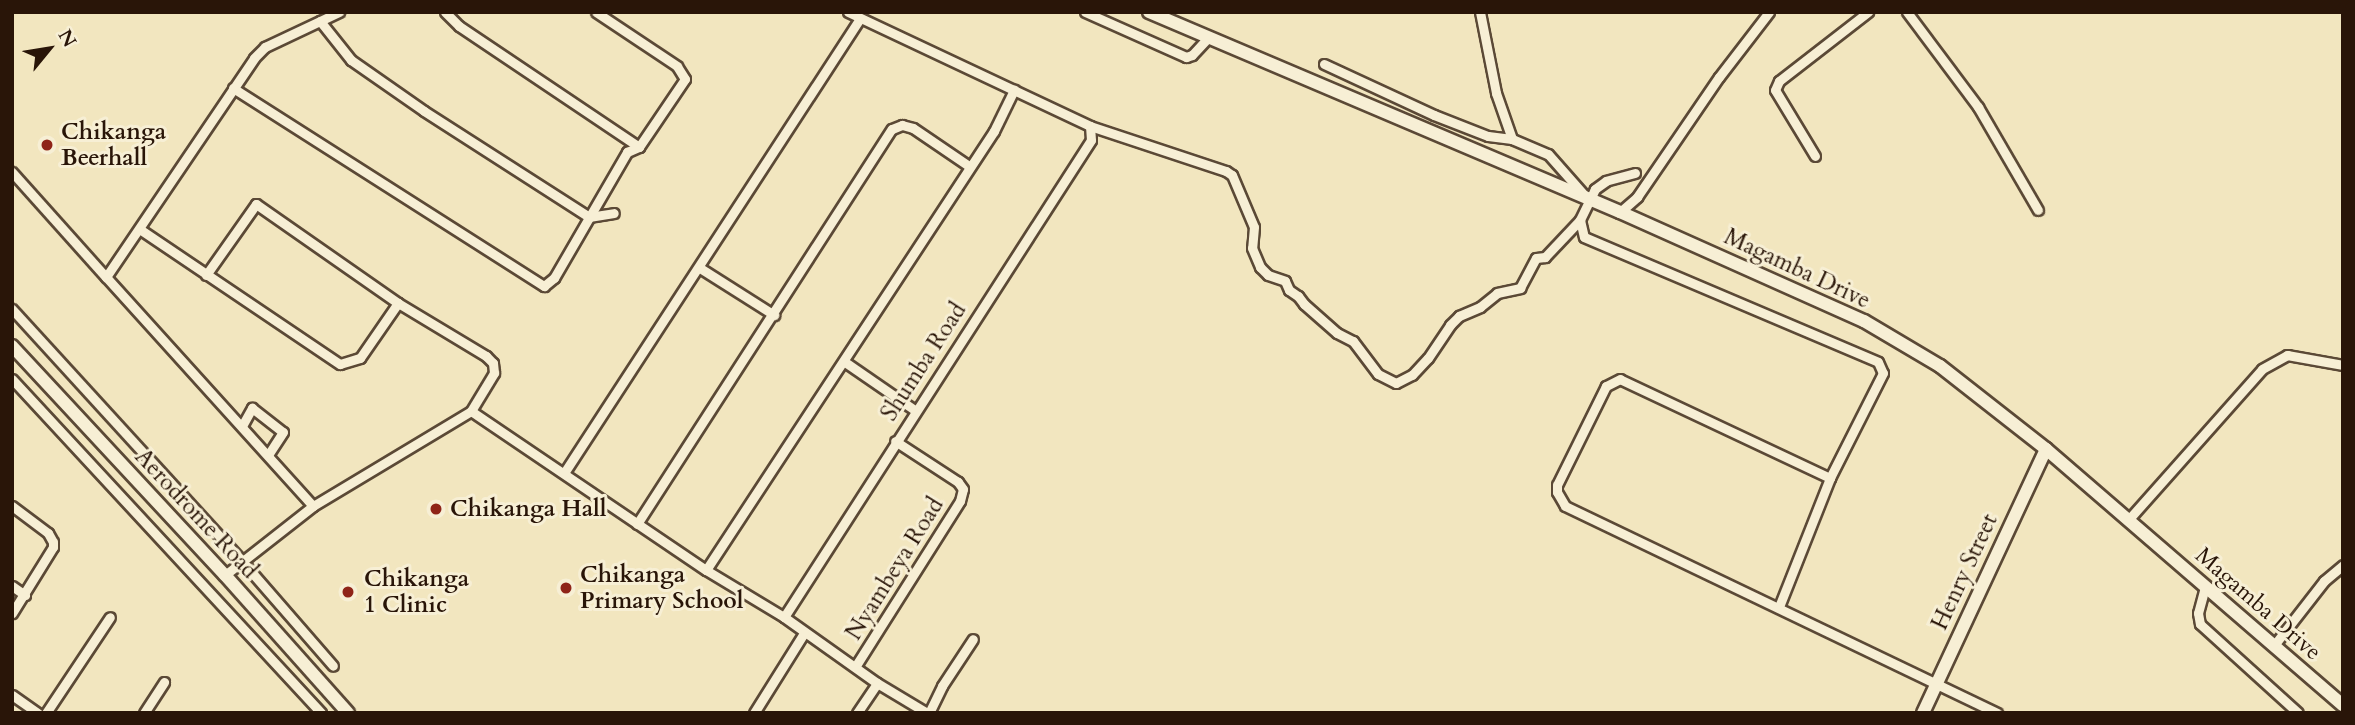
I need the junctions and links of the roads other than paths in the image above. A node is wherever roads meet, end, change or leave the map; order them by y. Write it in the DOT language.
graph roads {
  1 [pos="339,12"];
  2 [pos="445,12"];
  3 [pos="596,12"];
  4 [pos="848,12"];
  5 [pos="1085,12"];
  6 [pos="1149,12"];
  7 [pos="1480,12"];
  8 [pos="1769,12"];
  9 [pos="1868,12"];
  10 [pos="1908,12"];
  11 [pos="859,20"];
  12 [pos="320,21"];
  13 [pos="1208,38"];
  14 [pos="1324,64"];
  15 [pos="233,88"];
  16 [pos="1014,90"];
  17 [pos="1090,126"];
  18 [pos="1512,139"];
  19 [pos="639,147"];
  20 [pos="1815,156"];
  21 [pos="969,166"];
  22 [pos="12,172"];
  23 [pos="1635,173"];
  24 [pos="1589,199"];
  25 [pos="2038,210"];
  26 [pos="1620,212"];
  27 [pos="614,213"];
  28 [pos="589,217"];
  29 [pos="1580,220"];
  30 [pos="141,230"];
  31 [pos="699,268"];
  32 [pos="206,275"];
  33 [pos="106,277"];
  34 [pos="398,303"];
  35 [pos="12,309"];
  36 [pos="774,315"];
  37 [pos="12,346"];
  38 [pos="845,362"];
  39 [pos="2343,365"];
  40 [pos="12,379"];
  41 [pos="471,411"];
  42 [pos="916,411"];
  43 [pos="242,426"];
  44 [pos="895,441"];
  45 [pos="2046,449"];
  46 [pos="268,455"];
  47 [pos="564,473"];
  48 [pos="1830,478"];
  49 [pos="12,506"];
  50 [pos="313,506"];
  51 [pos="2129,519"];
  52 [pos="637,524"];
  53 [pos="241,559"];
  54 [pos="2343,565"];
  55 [pos="706,570"];
  56 [pos="225,575"];
  57 [pos="12,586"];
  58 [pos="2205,587"];
  59 [pos="25,594"];
  60 [pos="1779,607"];
  61 [pos="12,613"];
  62 [pos="110,617"];
  63 [pos="784,618"];
  64 [pos="804,633"];
  65 [pos="973,639"];
  66 [pos="2275,645"];
  67 [pos="333,666"];
  68 [pos="855,667"];
  69 [pos="164,682"];
  70 [pos="877,683"];
  71 [pos="1936,684"];
  72 [pos="12,695"];
  73 [pos="2343,705"];
  74 [pos="38,713"];
  75 [pos="46,713"];
  76 [pos="144,713"];
  77 [pos="321,713"];
  78 [pos="348,713"];
  79 [pos="754,713"];
  80 [pos="857,713"];
  81 [pos="928,713"];
  82 [pos="1923,713"];
  83 [pos="1997,713"];
  84 [pos="2298,713"];
  1 -- 12 [label="street"];
  2 -- 19 [label="street"];
  3 -- 19 [label="street"];
  4 -- 11 [label="street"];
  5 -- 13 [label="street"];
  6 -- 13 [label="street, Magamba Drive"];
  7 -- 18 [label="street"];
  8 -- 26 [label="street"];
  9 -- 20 [label="street"];
  10 -- 25 [label="street"];
  11 -- 16 [label="street"];
  11 -- 31 [label="street"];
  12 -- 15 [label="street"];
  12 -- 28 [label="street"];
  13 -- 24 [label="street, Magamba Drive"];
  14 -- 18 [label="street"];
  15 -- 28 [label="street"];
  15 -- 30 [label="street"];
  16 -- 17 [label="street"];
  16 -- 21 [label="street"];
  17 -- 29 [label="street"];
  17 -- 42 [label="street, Shumba Road"];
  18 -- 24 [label="street"];
  19 -- 28 [label="street"];
  21 -- 36 [label="street"];
  21 -- 38 [label="street"];
  22 -- 33 [label="street"];
  23 -- 24 [label="street"];
  24 -- 26 [label="street, Magamba Drive"];
  24 -- 29 [label="street"];
  26 -- 45 [label="street, Magamba Drive"];
  27 -- 28 [label="street"];
  29 -- 48 [label="street"];
  30 -- 32 [label="street"];
  30 -- 33 [label="street"];
  31 -- 36 [label="street"];
  31 -- 47 [label="street"];
  32 -- 34 [label="street"];
  32 -- 34 [label="street"];
  33 -- 43 [label="street"];
  34 -- 41 [label="street"];
  35 -- 53 [label="street"];
  36 -- 52 [label="street"];
  37 -- 56 [label="street, Aerodrome Road"];
  38 -- 42 [label="street"];
  38 -- 55 [label="street"];
  39 -- 51 [label="street"];
  40 -- 77 [label="street"];
  41 -- 47 [label="street"];
  41 -- 50 [label="street"];
  42 -- 44 [label="street, Shumba Road"];
  43 -- 46 [label="street"];
  43 -- 46 [label="street"];
  44 -- 63 [label="street, Shumba Road"];
  44 -- 68 [label="street, Nyambeya Road"];
  45 -- 51 [label="street, Magamba Drive"];
  45 -- 71 [label="street, Henry Street"];
  46 -- 50 [label="street"];
  47 -- 52 [label="street"];
  48 -- 60 [label="street"];
  48 -- 60 [label="street"];
  49 -- 59 [label="street"];
  50 -- 53 [label="street"];
  51 -- 58 [label="street, Magamba Drive"];
  52 -- 55 [label="street"];
  53 -- 56 [label="street"];
  53 -- 67 [label="street"];
  54 -- 66 [label="street"];
  55 -- 63 [label="street"];
  56 -- 78 [label="street, Aerodrome Road"];
  57 -- 59 [label="street"];
  58 -- 66 [label="street, Magamba Drive"];
  58 -- 84 [label="street"];
  59 -- 61 [label="street"];
  60 -- 71 [label="street"];
  62 -- 75 [label="street"];
  63 -- 64 [label="street"];
  64 -- 68 [label="street"];
  64 -- 79 [label="street"];
  65 -- 81 [label="street"];
  66 -- 73 [label="street, Magamba Drive"];
  68 -- 70 [label="street"];
  69 -- 76 [label="street"];
  70 -- 80 [label="street"];
  70 -- 81 [label="street"];
  71 -- 82 [label="street, Henry Street"];
  71 -- 83 [label="street"];
  72 -- 74 [label="street"];
}
